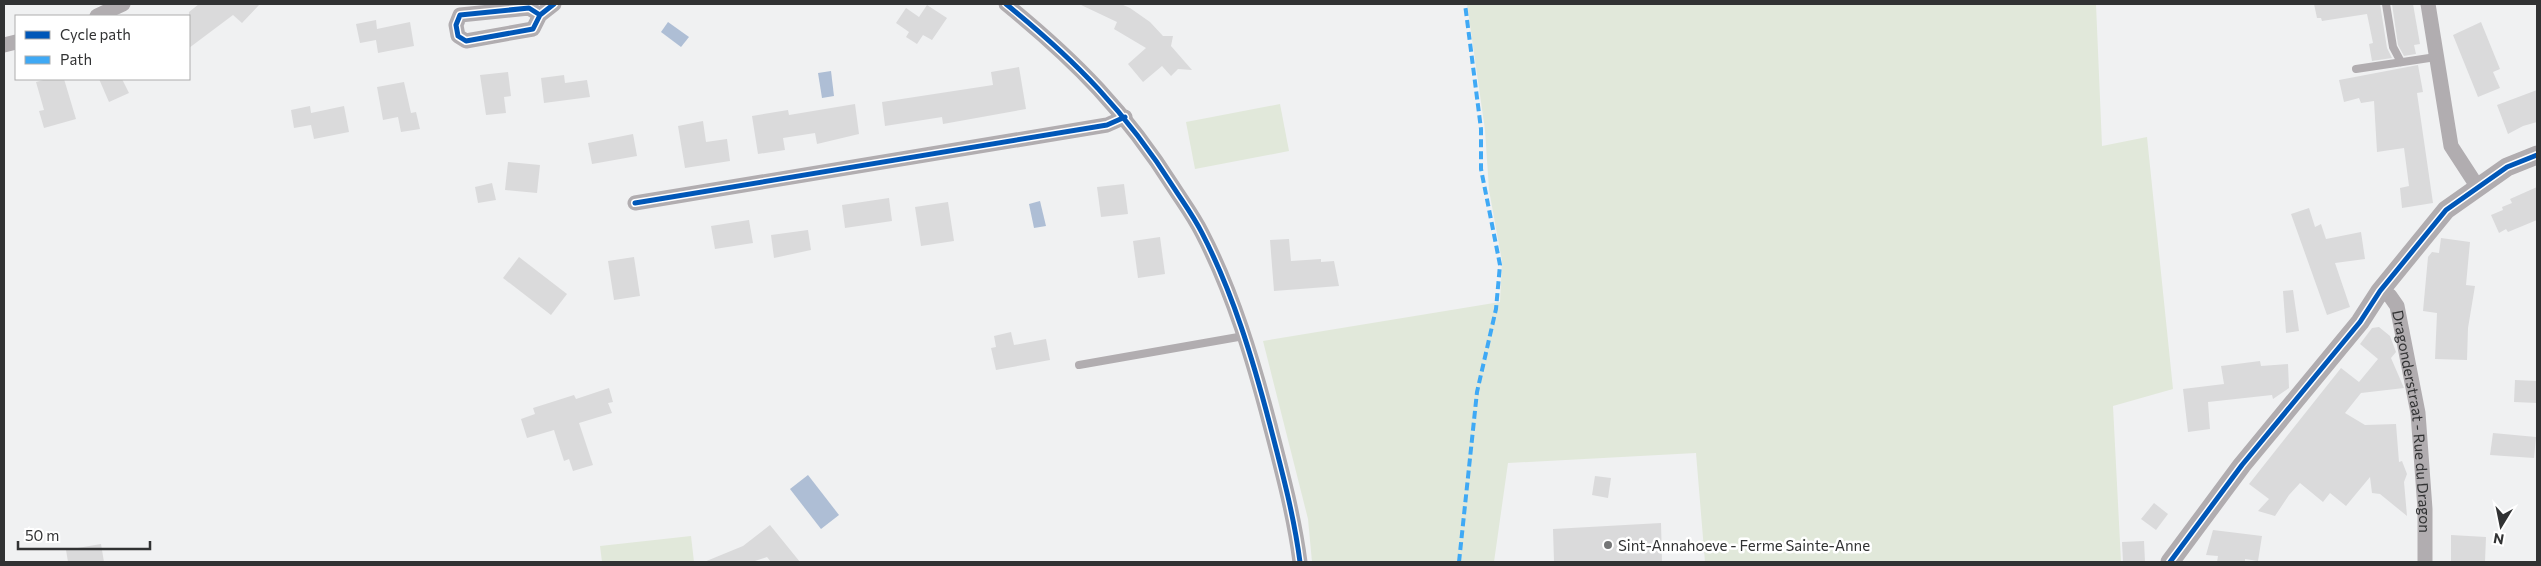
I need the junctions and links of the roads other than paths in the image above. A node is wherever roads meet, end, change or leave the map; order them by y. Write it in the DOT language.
graph roads {
  1 [pos="123,4"];
  2 [pos="554,4"];
  3 [pos="1006,4"];
  4 [pos="2386,4"];
  5 [pos="2428,4"];
  6 [pos="99,15"];
  7 [pos="540,15"];
  8 [pos="2436,57"];
  9 [pos="2401,62"];
  10 [pos="2356,69"];
  11 [pos="1125,117"];
  12 [pos="2537,155"];
  13 [pos="2477,186"];
  14 [pos="635,203"];
  15 [pos="2380,290"];
  16 [pos="1244,336"];
  17 [pos="1079,365"];
  18 [pos="1300,562"];
  19 [pos="2170,562"];
  20 [pos="2425,562"];
  1 -- 6 [label="street"];
  2 -- 7 [label="street"];
  3 -- 11 [label="street"];
  4 -- 9 [label="lane"];
  5 -- 8 [label="street"];
  7 -- 7 [label="street"];
  8 -- 9 [label="lane"];
  8 -- 13 [label="street"];
  9 -- 10 [label="lane"];
  11 -- 14 [label="street"];
  11 -- 16 [label="street"];
  12 -- 13 [label="street"];
  13 -- 15 [label="street"];
  15 -- 19 [label="street"];
  15 -- 20 [label="street, Dragonderstraat - Rue du Dragon"];
  16 -- 17 [label="lane"];
  16 -- 18 [label="street"];
}
